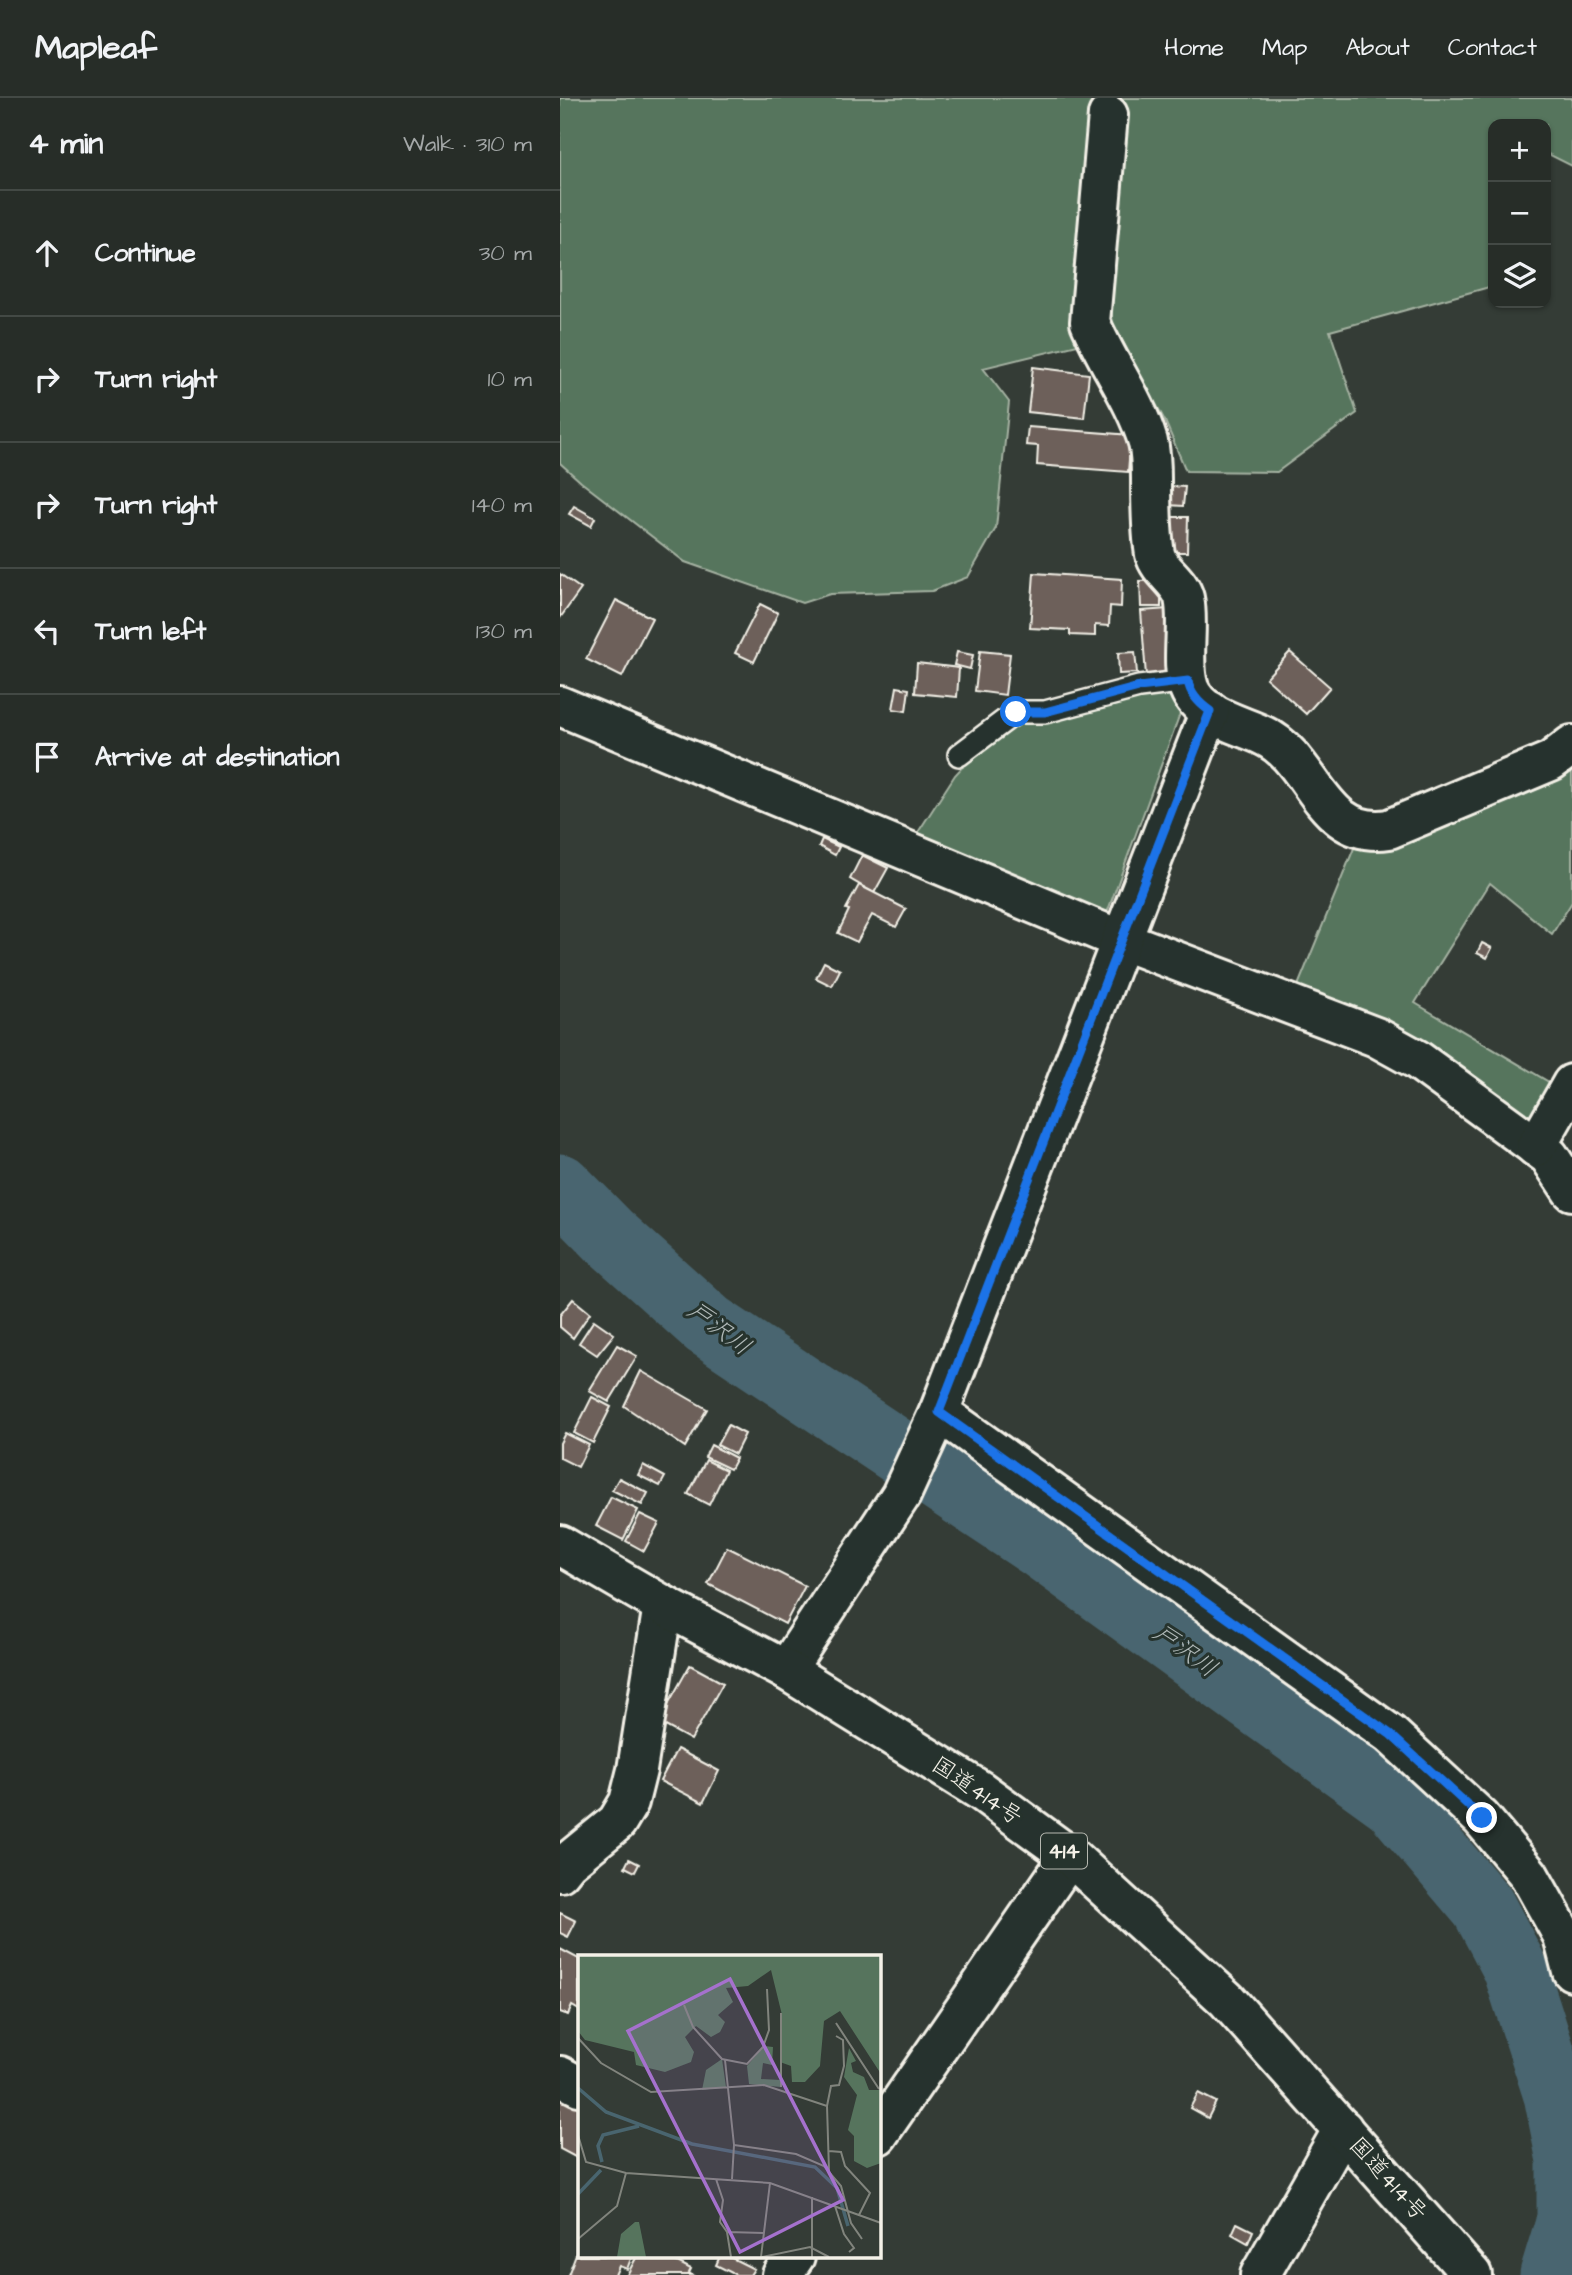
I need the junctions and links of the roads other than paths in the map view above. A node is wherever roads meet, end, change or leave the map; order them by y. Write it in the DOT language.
graph roads {
  1 [pos="1108,115"];
  2 [pos="1199,696"];
  3 [pos="560,706"];
  4 [pos="1572,745"];
  5 [pos="959,755"];
  6 [pos="1121,940"];
  7 [pos="1572,1084"];
  8 [pos="1536,1147"];
  9 [pos="1572,1191"];
  10 [pos="939,1412"];
  11 [pos="560,1545"];
  12 [pos="663,1605"];
  13 [pos="786,1670"];
  14 [pos="1070,1856"];
  15 [pos="560,1872"];
  16 [pos="1572,1971"];
  17 [pos="560,2076"];
  18 [pos="578,2085"];
  19 [pos="1343,2129"];
  20 [pos="880,2132"];
  21 [pos="794,2258"];
  22 [pos="782,2275"];
  23 [pos="1260,2275"];
  24 [pos="1472,2275"];
  1 -- 2 [label="main road"];
  2 -- 4 [label="main road"];
  2 -- 5 [label="lane"];
  2 -- 6 [label="main road"];
  3 -- 6 [label="main road"];
  6 -- 8 [label="main road"];
  6 -- 10 [label="main road"];
  7 -- 8 [label="main road"];
  8 -- 9 [label="main road"];
  10 -- 13 [label="main road"];
  10 -- 16 [label="main road"];
  11 -- 12 [label="main road, 国道414号 / 414"];
  12 -- 13 [label="main road, 国道414号 / 414"];
  12 -- 15 [label="main road"];
  13 -- 14 [label="main road, 国道414号 / 414"];
  14 -- 19 [label="main road, 国道414号 / 414"];
  14 -- 20 [label="main road"];
  17 -- 18 [label="main road"];
  19 -- 23 [label="main road"];
  19 -- 24 [label="main road, 国道414号 / 414"];
  21 -- 22 [label="main road"];
}
